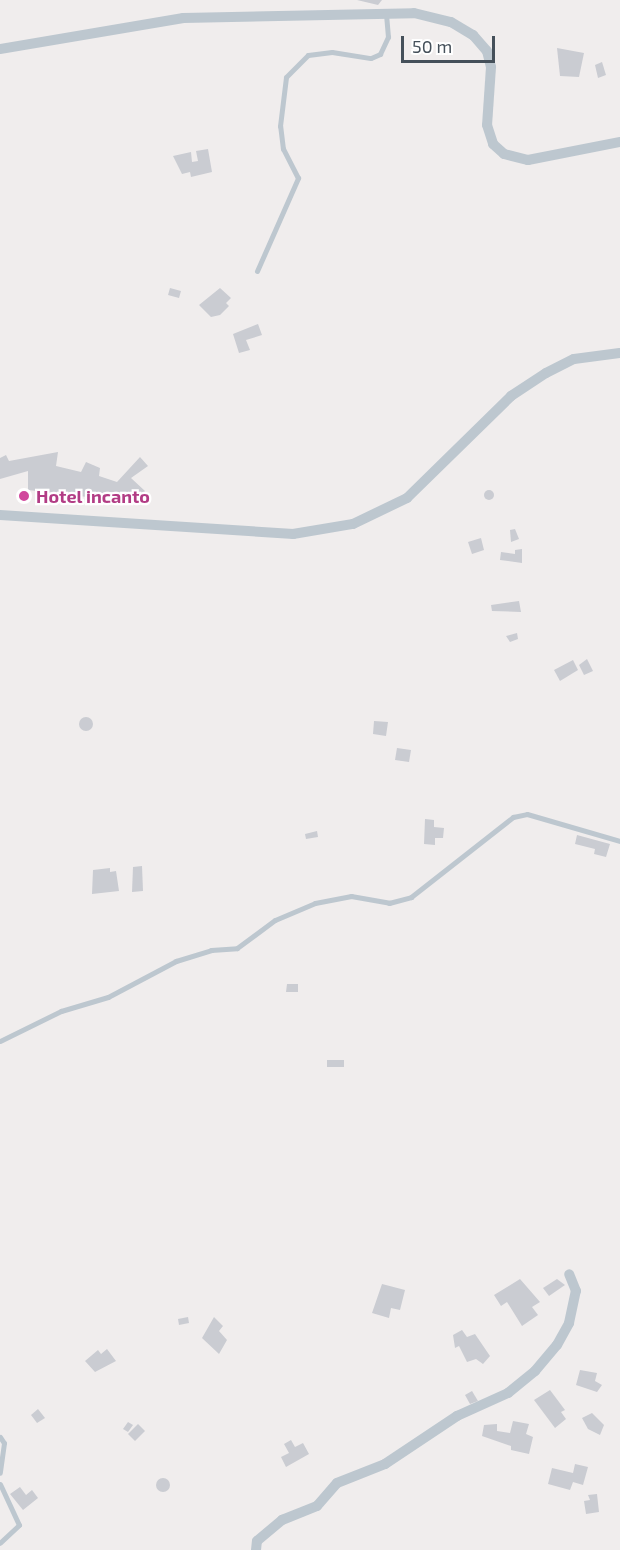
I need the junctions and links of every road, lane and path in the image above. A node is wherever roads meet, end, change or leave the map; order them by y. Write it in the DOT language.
graph roads {
  1 [pos="386,14"];
  2 [pos="0,49"];
  3 [pos="620,142"];
  4 [pos="257,271"];
  5 [pos="620,353"];
  6 [pos="0,515"];
  7 [pos="620,841"];
  8 [pos="0,1041"];
  9 [pos="570,1274"];
  10 [pos="0,1437"];
  11 [pos="0,1473"];
  12 [pos="0,1484"];
  13 [pos="0,1544"];
  14 [pos="256,1550"];
  1 -- 2 [label="street"];
  1 -- 3 [label="street"];
  1 -- 4 [label="lane"];
  5 -- 6 [label="street"];
  7 -- 8 [label="lane"];
  9 -- 14 [label="street"];
  10 -- 11 [label="lane"];
  12 -- 13 [label="lane"];
}
